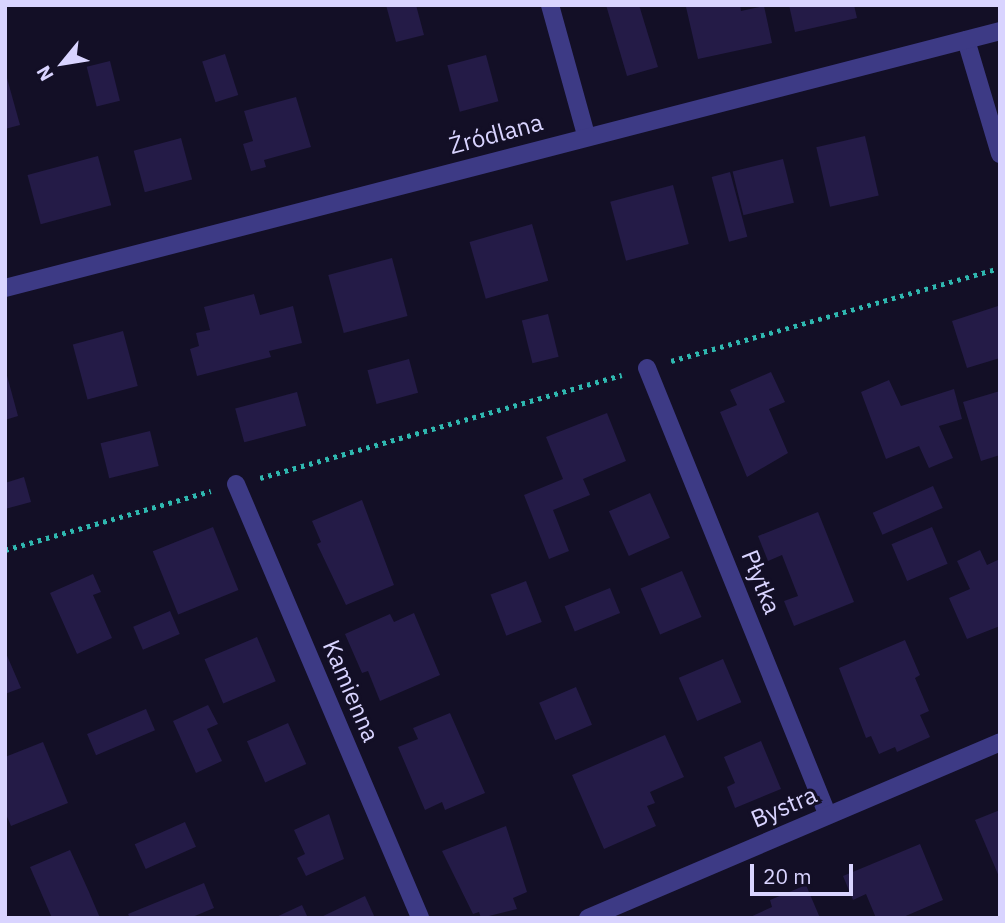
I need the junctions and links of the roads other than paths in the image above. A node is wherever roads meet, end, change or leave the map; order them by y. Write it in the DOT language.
graph roads {
  1 [pos="550,5"];
  2 [pos="1000,31"];
  3 [pos="967,40"];
  4 [pos="586,135"];
  5 [pos="1000,154"];
  6 [pos="5,288"];
  7 [pos="648,368"];
  8 [pos="236,484"];
  9 [pos="1000,742"];
  10 [pos="828,815"];
  11 [pos="420,918"];
  12 [pos="589,918"];
  1 -- 4 [label="street"];
  2 -- 3 [label="street, Źródlana"];
  3 -- 4 [label="street, Źródlana"];
  3 -- 5 [label="street"];
  4 -- 6 [label="street, Źródlana"];
  7 -- 10 [label="street, Płytka"];
  8 -- 11 [label="street, Kamienna"];
  9 -- 10 [label="street, Bystra"];
  10 -- 12 [label="street, Bystra"];
}
